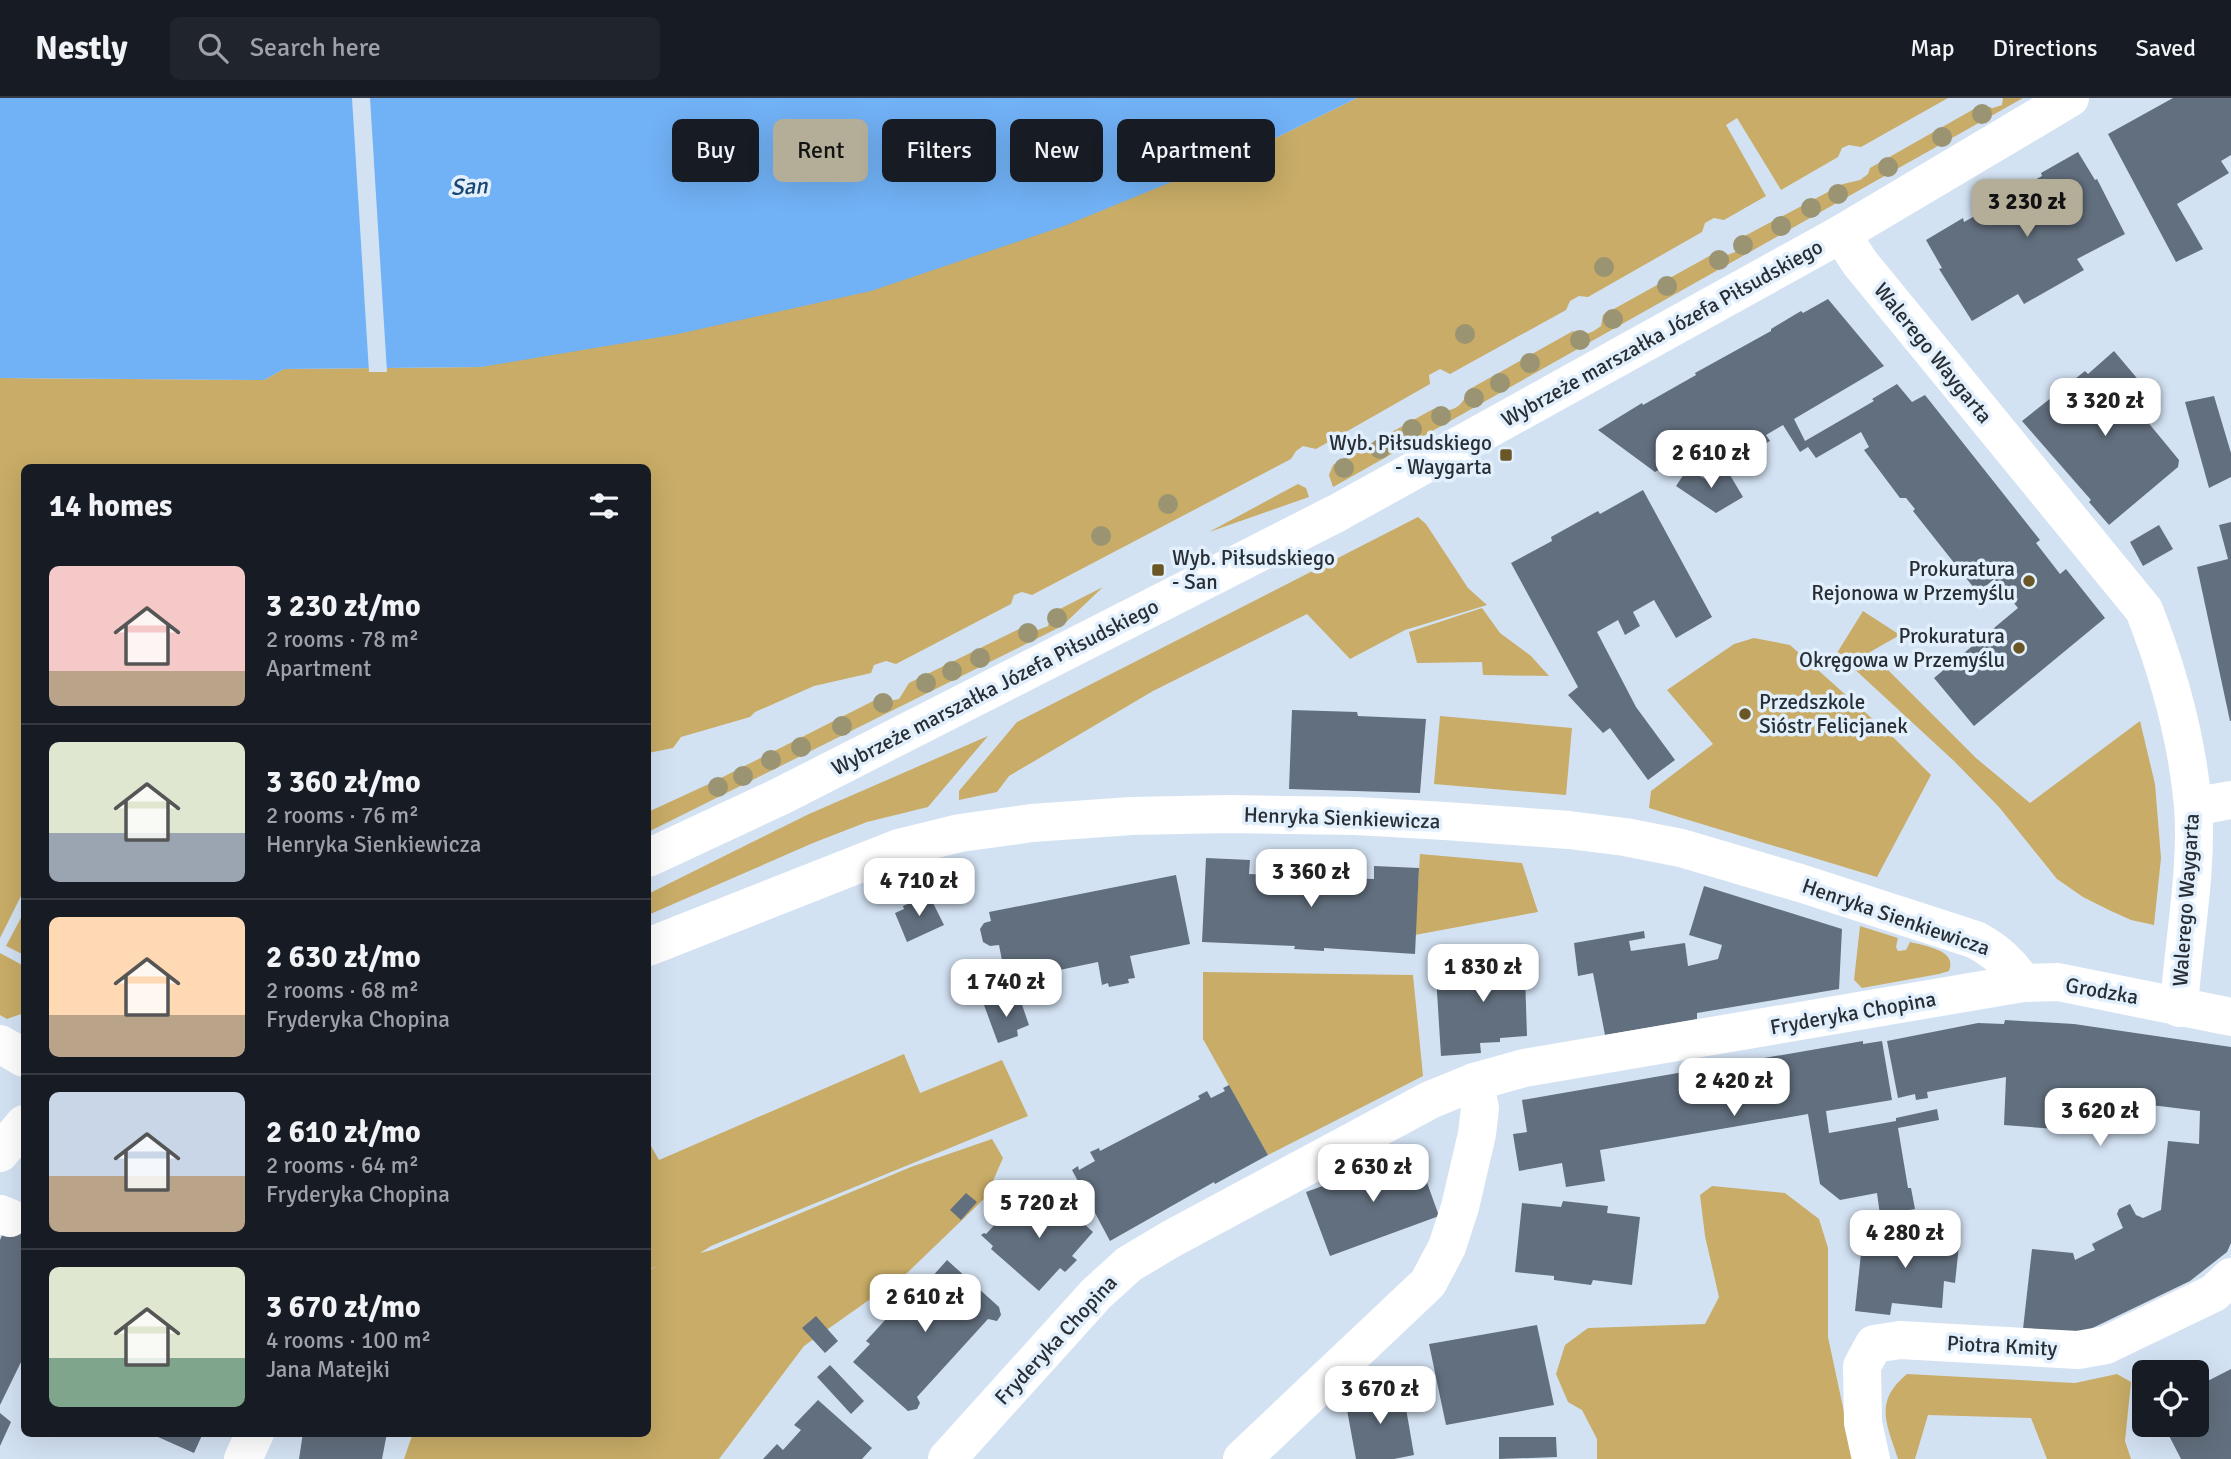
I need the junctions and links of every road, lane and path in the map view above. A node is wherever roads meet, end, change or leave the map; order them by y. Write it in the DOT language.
graph roads {
  1 [pos="2070,98"];
  2 [pos="1841,234"];
  3 [pos="2231,800"];
  4 [pos="2193,807"];
  5 [pos="651,857"];
  6 [pos="651,946"];
  7 [pos="2024,983"];
  8 [pos="1971,993"];
  9 [pos="2179,1008"];
  10 [pos="2231,1017"];
  11 [pos="0,1044"];
  12 [pos="21,1056"];
  13 [pos="1474,1082"];
  14 [pos="21,1128"];
  15 [pos="0,1153"];
  16 [pos="2231,1277"];
  17 [pos="253,1437"];
  18 [pos="243,1459"];
  19 [pos="947,1459"];
  20 [pos="1242,1459"];
  21 [pos="1871,1459"];
  1 -- 2 [label="street, Wybrzeże marszałka Józefa Piłsudskiego"];
  2 -- 4 [label="street, Walerego Waygarta"];
  2 -- 5 [label="street, Wybrzeże marszałka Józefa Piłsudskiego"];
  3 -- 4 [label="street"];
  4 -- 9 [label="street, Walerego Waygarta"];
  6 -- 7 [label="street, Henryka Sienkiewicza"];
  7 -- 8 [label="street, Grodzka"];
  7 -- 9 [label="street, Grodzka"];
  8 -- 13 [label="street, Fryderyka Chopina"];
  9 -- 10 [label="street, Grodzka"];
  11 -- 12 [label="street"];
  13 -- 19 [label="street, Fryderyka Chopina"];
  13 -- 20 [label="street"];
  14 -- 15 [label="street"];
  16 -- 21 [label="street, Piotra Kmity"];
  17 -- 18 [label="street"];
}
